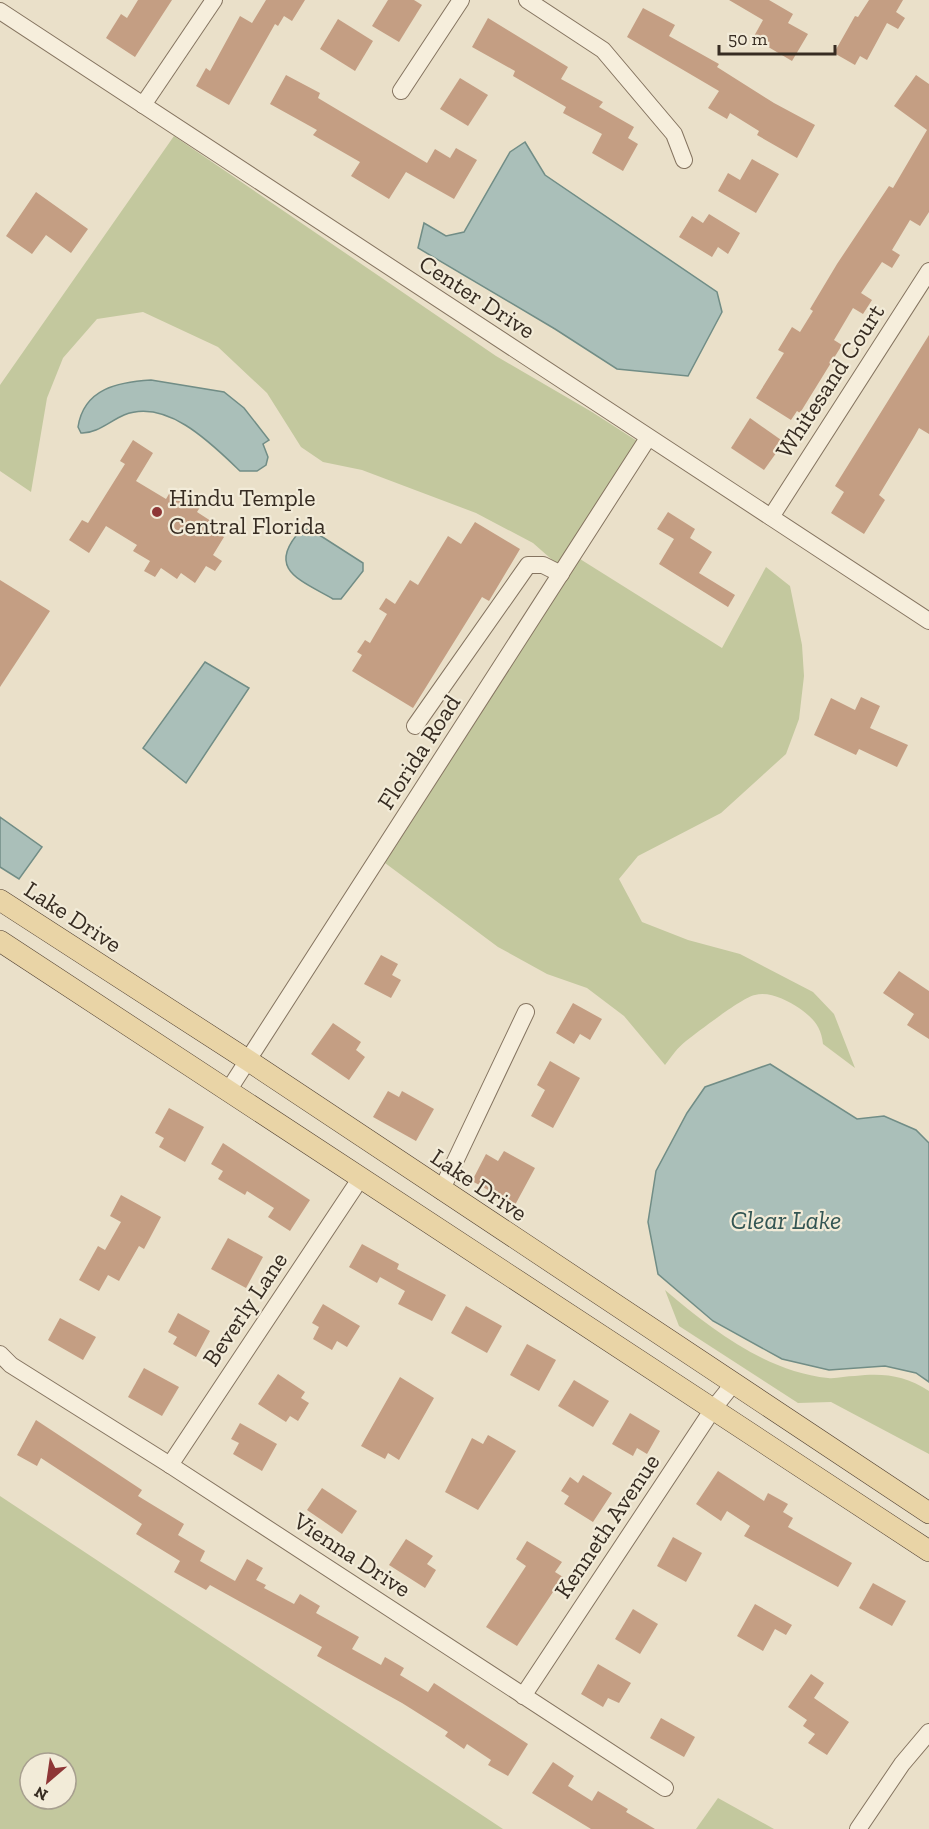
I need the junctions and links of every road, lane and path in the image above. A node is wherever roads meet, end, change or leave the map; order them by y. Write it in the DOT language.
graph roads {
  1 [pos="214,0"];
  2 [pos="461,0"];
  3 [pos="526,0"];
  4 [pos="0,11"];
  5 [pos="401,92"];
  6 [pos="143,105"];
  7 [pos="684,160"];
  8 [pos="929,271"];
  9 [pos="648,438"];
  10 [pos="771,517"];
  11 [pos="561,574"];
  12 [pos="929,621"];
  13 [pos="415,726"];
  14 [pos="0,900"];
  15 [pos="0,941"];
  16 [pos="526,1012"];
  17 [pos="249,1061"];
  18 [pos="228,1091"];
  19 [pos="360,1179"];
  20 [pos="441,1191"];
  21 [pos="4,1364"];
  22 [pos="733,1384"];
  23 [pos="713,1409"];
  24 [pos="170,1465"];
  25 [pos="929,1513"];
  26 [pos="929,1551"];
  27 [pos="523,1696"];
  28 [pos="929,1732"];
  29 [pos="664,1788"];
  30 [pos="858,1829"];
  1 -- 6 [label="street"];
  2 -- 5 [label="street"];
  3 -- 7 [label="street"];
  4 -- 6 [label="street, Center Drive"];
  6 -- 9 [label="street, Center Drive"];
  8 -- 10 [label="street, Whitesand Court"];
  9 -- 10 [label="street, Center Drive"];
  9 -- 11 [label="street, Florida Road"];
  10 -- 12 [label="street, Center Drive"];
  11 -- 13 [label="street"];
  11 -- 17 [label="street, Florida Road"];
  14 -- 17 [label="main road, Lake Drive"];
  15 -- 18 [label="main road"];
  16 -- 20 [label="street"];
  17 -- 18 [label="street, Florida Road"];
  17 -- 20 [label="main road, Lake Drive"];
  18 -- 19 [label="main road"];
  19 -- 23 [label="main road"];
  19 -- 24 [label="street, Beverly Lane"];
  20 -- 22 [label="main road, Lake Drive"];
  21 -- 24 [label="street, Vienna Drive"];
  22 -- 23 [label="street, Kenneth Avenue"];
  22 -- 25 [label="main road, Lake Drive"];
  23 -- 26 [label="main road"];
  23 -- 27 [label="street, Kenneth Avenue"];
  24 -- 27 [label="street, Vienna Drive"];
  27 -- 29 [label="street, Vienna Drive"];
  28 -- 30 [label="street"];
}
